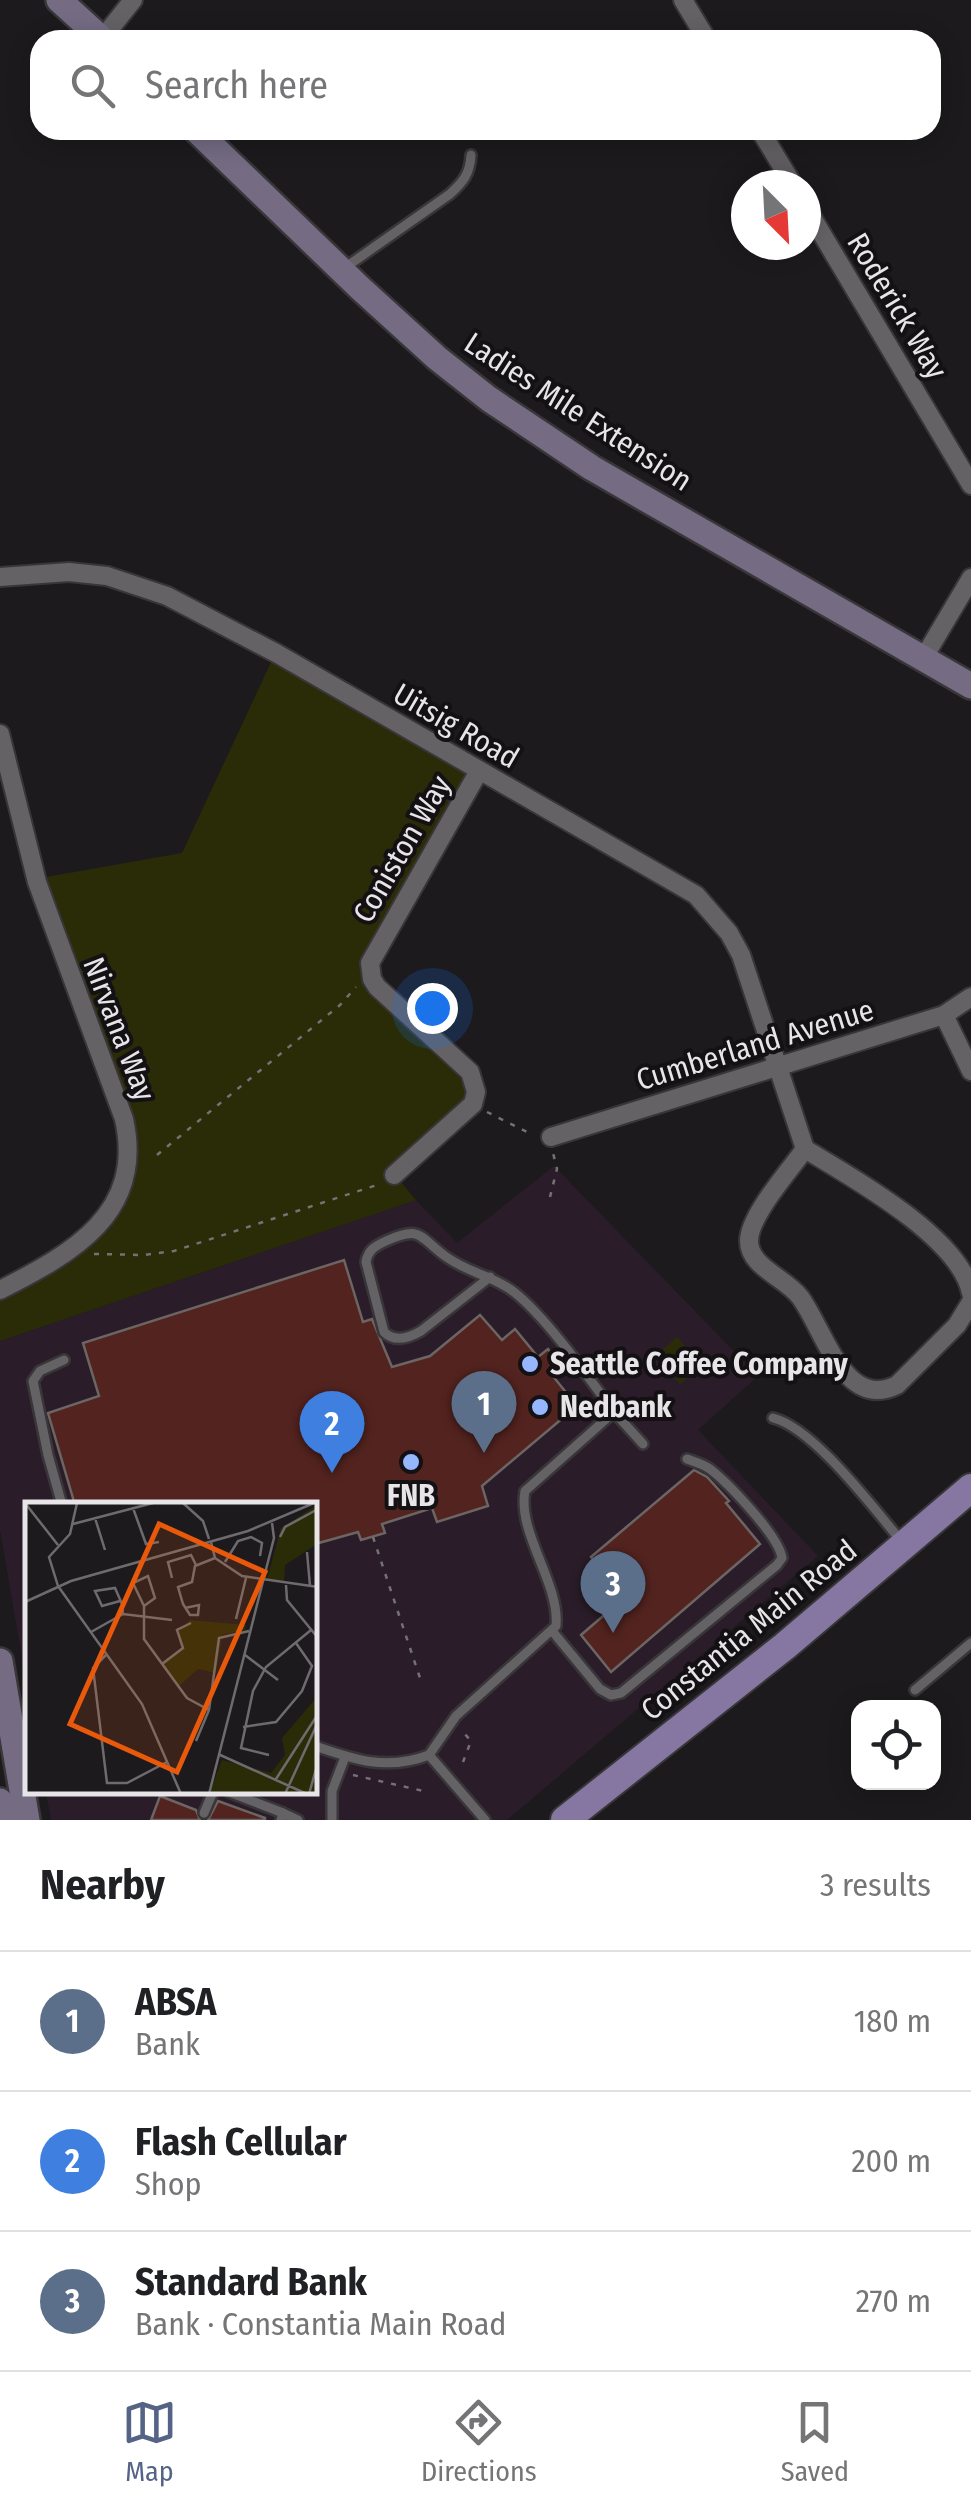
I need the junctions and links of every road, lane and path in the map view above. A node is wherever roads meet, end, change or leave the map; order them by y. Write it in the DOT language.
graph roads {
  1 [pos="59,0"];
  2 [pos="134,0"];
  3 [pos="683,0"];
  4 [pos="92,30"];
  5 [pos="109,30"];
  6 [pos="701,30"];
  7 [pos="206,140"];
  8 [pos="766,140"];
  9 [pos="471,155"];
  10 [pos="784,170"];
  11 [pos="821,232"];
  12 [pos="341,270"];
  13 [pos="971,485"];
  14 [pos="0,577"];
  15 [pos="971,578"];
  16 [pos="923,659"];
  17 [pos="971,686"];
  18 [pos="0,734"];
  19 [pos="478,771"];
  20 [pos="370,971"];
  21 [pos="971,997"];
  22 [pos="944,1015"];
  23 [pos="778,1067"];
  24 [pos="971,1071"];
  25 [pos="473,1104"];
  26 [pos="550,1137"];
  27 [pos="805,1150"];
  28 [pos="157,1155"];
  29 [pos="556,1169"];
  30 [pos="394,1175"];
  31 [pos="550,1198"];
  32 [pos="74,1247"];
  33 [pos="490,1277"];
  34 [pos="0,1290"];
  35 [pos="971,1294"];
  36 [pos="971,1302"];
  37 [pos="64,1360"];
  38 [pos="614,1412"];
  39 [pos="773,1418"];
  40 [pos="643,1444"];
  41 [pos="687,1459"];
  42 [pos="971,1488"];
  43 [pos="61,1502"];
  44 [pos="373,1536"];
  45 [pos="904,1544"];
  46 [pos="553,1632"];
  47 [pos="971,1643"];
  48 [pos="0,1661"];
  49 [pos="421,1681"];
  50 [pos="914,1690"];
  51 [pos="13,1727"];
  52 [pos="464,1733"];
  53 [pos="318,1747"];
  54 [pos="428,1755"];
  55 [pos="345,1757"];
  56 [pos="463,1762"];
  57 [pos="353,1774"];
  58 [pos="428,1792"];
  59 [pos="212,1795"];
  60 [pos="236,1795"];
  61 [pos="0,1801"];
  62 [pos="204,1813"];
  63 [pos="282,1816"];
  64 [pos="4,1820"];
  65 [pos="27,1820"];
  66 [pos="298,1820"];
  67 [pos="332,1820"];
  68 [pos="486,1820"];
  69 [pos="566,1820"];
  1 -- 4 [label="main road"];
  2 -- 5 [label="street"];
  3 -- 6 [label="street"];
  7 -- 12 [label="main road, Ladies Mile Extension"];
  8 -- 10 [label="street"];
  9 -- 12 [label="lane"];
  11 -- 13 [label="street, Roderick Way"];
  12 -- 16 [label="main road, Ladies Mile Extension"];
  14 -- 19 [label="street, Uitsig Road"];
  15 -- 16 [label="street"];
  16 -- 17 [label="main road, Ladies Mile Extension"];
  18 -- 32 [label="street, Nirvana Way"];
  19 -- 20 [label="street, Coniston Way"];
  19 -- 23 [label="street, Uitsig Road"];
  20 -- 25 [label="street, Coniston Way"];
  20 -- 28 [label="path"];
  21 -- 22 [label="street, Cumberland Avenue"];
  22 -- 23 [label="street, Cumberland Avenue"];
  22 -- 24 [label="street"];
  23 -- 26 [label="street, Cumberland Avenue"];
  23 -- 27 [label="street, Uitsig Road"];
  25 -- 26 [label="path"];
  25 -- 30 [label="street"];
  27 -- 35 [label="street"];
  27 -- 36 [label="street"];
  29 -- 31 [label="path"];
  30 -- 32 [label="path"];
  32 -- 34 [label="street, Nirvana Way"];
  33 -- 33 [label="lane"];
  33 -- 38 [label="lane"];
  37 -- 43 [label="lane"];
  38 -- 40 [label="lane"];
  38 -- 46 [label="lane"];
  39 -- 45 [label="lane"];
  41 -- 46 [label="lane"];
  42 -- 45 [label="main road, Constantia Main Road"];
  44 -- 49 [label="path"];
  45 -- 69 [label="main road, Constantia Main Road"];
  46 -- 54 [label="lane"];
  47 -- 50 [label="lane"];
  48 -- 51 [label="main road"];
  51 -- 65 [label="main road"];
  52 -- 56 [label="path"];
  53 -- 55 [label="lane"];
  54 -- 55 [label="lane"];
  54 -- 68 [label="lane"];
  55 -- 67 [label="lane"];
  57 -- 58 [label="path"];
  59 -- 62 [label="lane"];
  60 -- 63 [label="lane"];
  61 -- 64 [label="main road"];
  63 -- 66 [label="lane"];
}
